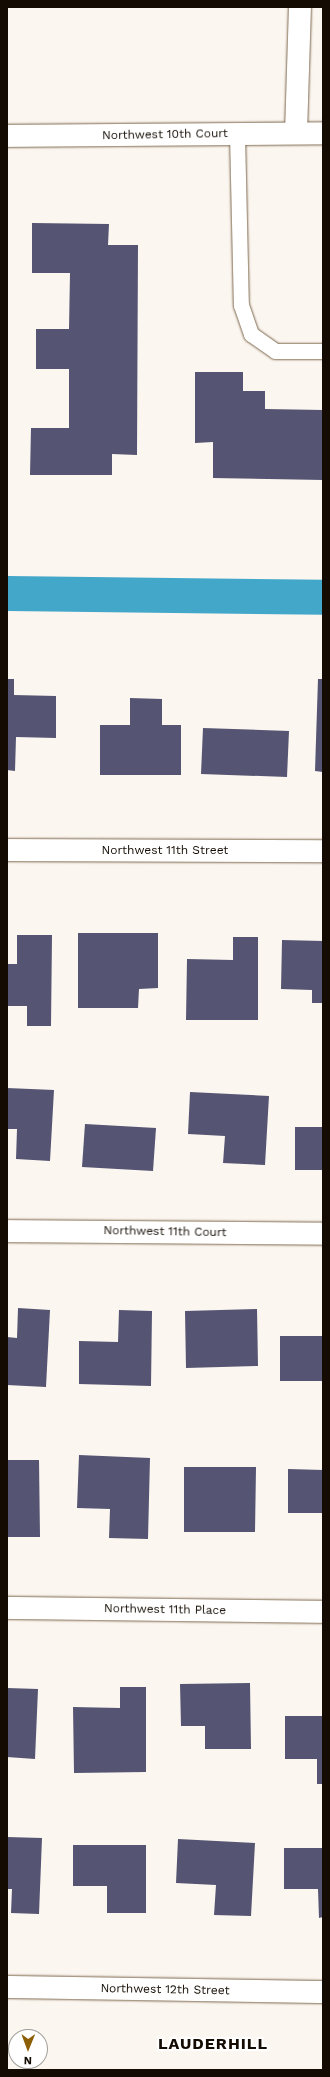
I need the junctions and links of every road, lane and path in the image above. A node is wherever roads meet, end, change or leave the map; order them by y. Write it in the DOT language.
graph roads {
  1 [pos="300,7"];
  2 [pos="296,133"];
  3 [pos="323,133"];
  4 [pos="237,134"];
  5 [pos="7,136"];
  6 [pos="323,351"];
  7 [pos="7,850"];
  8 [pos="323,851"];
  9 [pos="7,1231"];
  10 [pos="323,1234"];
  11 [pos="7,1608"];
  12 [pos="323,1612"];
  13 [pos="7,1987"];
  14 [pos="323,1992"];
  1 -- 2 [label="street"];
  2 -- 3 [label="street, Northwest 10th Court"];
  2 -- 4 [label="street, Northwest 10th Court"];
  4 -- 5 [label="street, Northwest 10th Court"];
  4 -- 6 [label="lane"];
  7 -- 8 [label="street, Northwest 11th Street"];
  9 -- 10 [label="street, Northwest 11th Court"];
  11 -- 12 [label="street, Northwest 11th Place"];
  13 -- 14 [label="street, Northwest 12th Street"];
}
